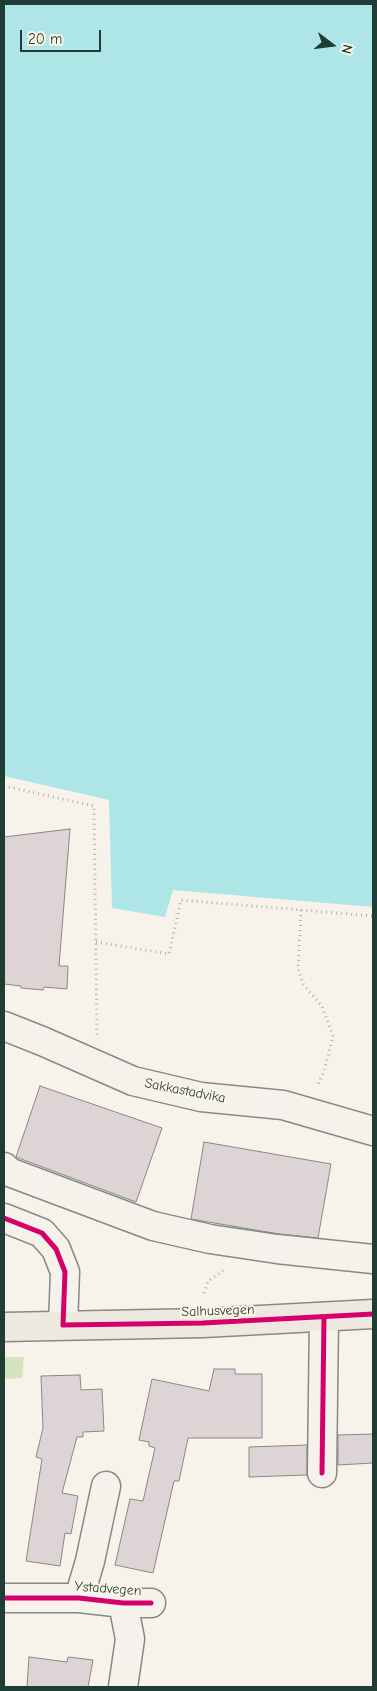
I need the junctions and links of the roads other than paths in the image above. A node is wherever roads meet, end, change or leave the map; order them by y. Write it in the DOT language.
graph roads {
  1 [pos="4,1026"];
  2 [pos="373,1131"];
  3 [pos="4,1167"];
  4 [pos="4,1218"];
  5 [pos="373,1259"];
  6 [pos="373,1314"];
  7 [pos="324,1317"];
  8 [pos="63,1325"];
  9 [pos="4,1327"];
  10 [pos="322,1473"];
  11 [pos="106,1486"];
  12 [pos="4,1598"];
  13 [pos="79,1598"];
  14 [pos="123,1603"];
  15 [pos="151,1603"];
  16 [pos="123,1687"];
  1 -- 2 [label="street, Sakkastadvika"];
  3 -- 5 [label="street"];
  4 -- 8 [label="street"];
  6 -- 7 [label="main road, Salhusvegen"];
  7 -- 8 [label="main road, Salhusvegen"];
  7 -- 10 [label="street"];
  8 -- 9 [label="main road, Salhusvegen"];
  11 -- 13 [label="street"];
  12 -- 13 [label="street, Ystadvegen"];
  13 -- 14 [label="street, Ystadvegen"];
  14 -- 15 [label="street, Ystadvegen"];
  14 -- 16 [label="street, Ystadvegen"];
}
